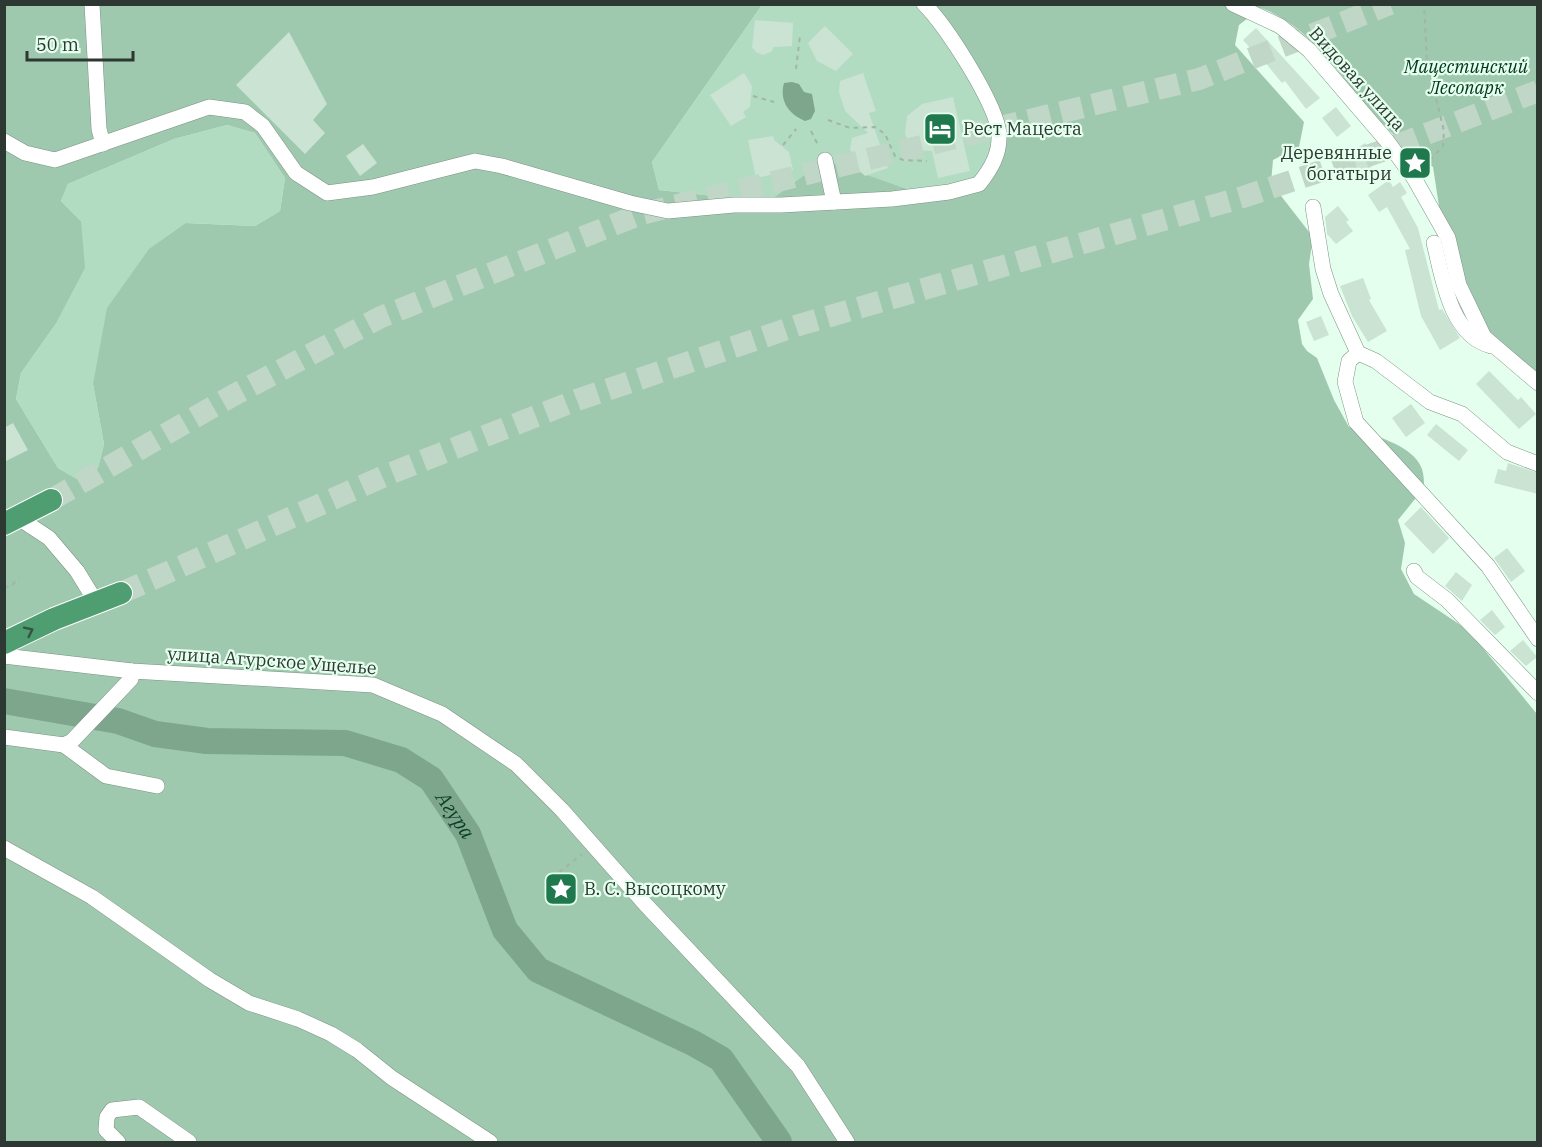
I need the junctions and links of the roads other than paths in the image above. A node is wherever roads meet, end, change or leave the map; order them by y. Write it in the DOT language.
graph roads {
  1 [pos="92,4"];
  2 [pos="924,4"];
  3 [pos="1233,4"];
  4 [pos="4,141"];
  5 [pos="103,144"];
  6 [pos="825,160"];
  7 [pos="834,202"];
  8 [pos="1313,207"];
  9 [pos="1434,243"];
  10 [pos="1500,349"];
  11 [pos="1358,353"];
  12 [pos="1538,383"];
  13 [pos="1538,464"];
  14 [pos="51,500"];
  15 [pos="11,520"];
  16 [pos="1414,571"];
  17 [pos="121,592"];
  18 [pos="96,602"];
  19 [pos="1538,639"];
  20 [pos="4,643"];
  21 [pos="4,657"];
  22 [pos="132,670"];
  23 [pos="1538,693"];
  24 [pos="4,737"];
  25 [pos="68,743"];
  26 [pos="157,786"];
  27 [pos="4,848"];
  28 [pos="118,1143"];
  29 [pos="189,1143"];
  30 [pos="490,1143"];
  31 [pos="847,1143"];
  1 -- 5 [label="street"];
  2 -- 7 [label="street"];
  3 -- 10 [label="street, Видовая улица"];
  4 -- 5 [label="street"];
  5 -- 7 [label="street"];
  6 -- 7 [label="street"];
  8 -- 11 [label="street"];
  9 -- 10 [label="street"];
  10 -- 12 [label="street, Видовая улица"];
  11 -- 13 [label="street"];
  11 -- 19 [label="street"];
  14 -- 15 [label="highway"];
  15 -- 18 [label="street"];
  16 -- 23 [label="street"];
  17 -- 18 [label="highway"];
  20 -- 18 [label="highway, one-way"];
  21 -- 22 [label="street, улица Агурское Ущелье"];
  22 -- 25 [label="street"];
  22 -- 31 [label="street, улица Агурское Ущелье"];
  24 -- 25 [label="street"];
  25 -- 26 [label="street"];
  27 -- 30 [label="street"];
  28 -- 29 [label="street"];
}
